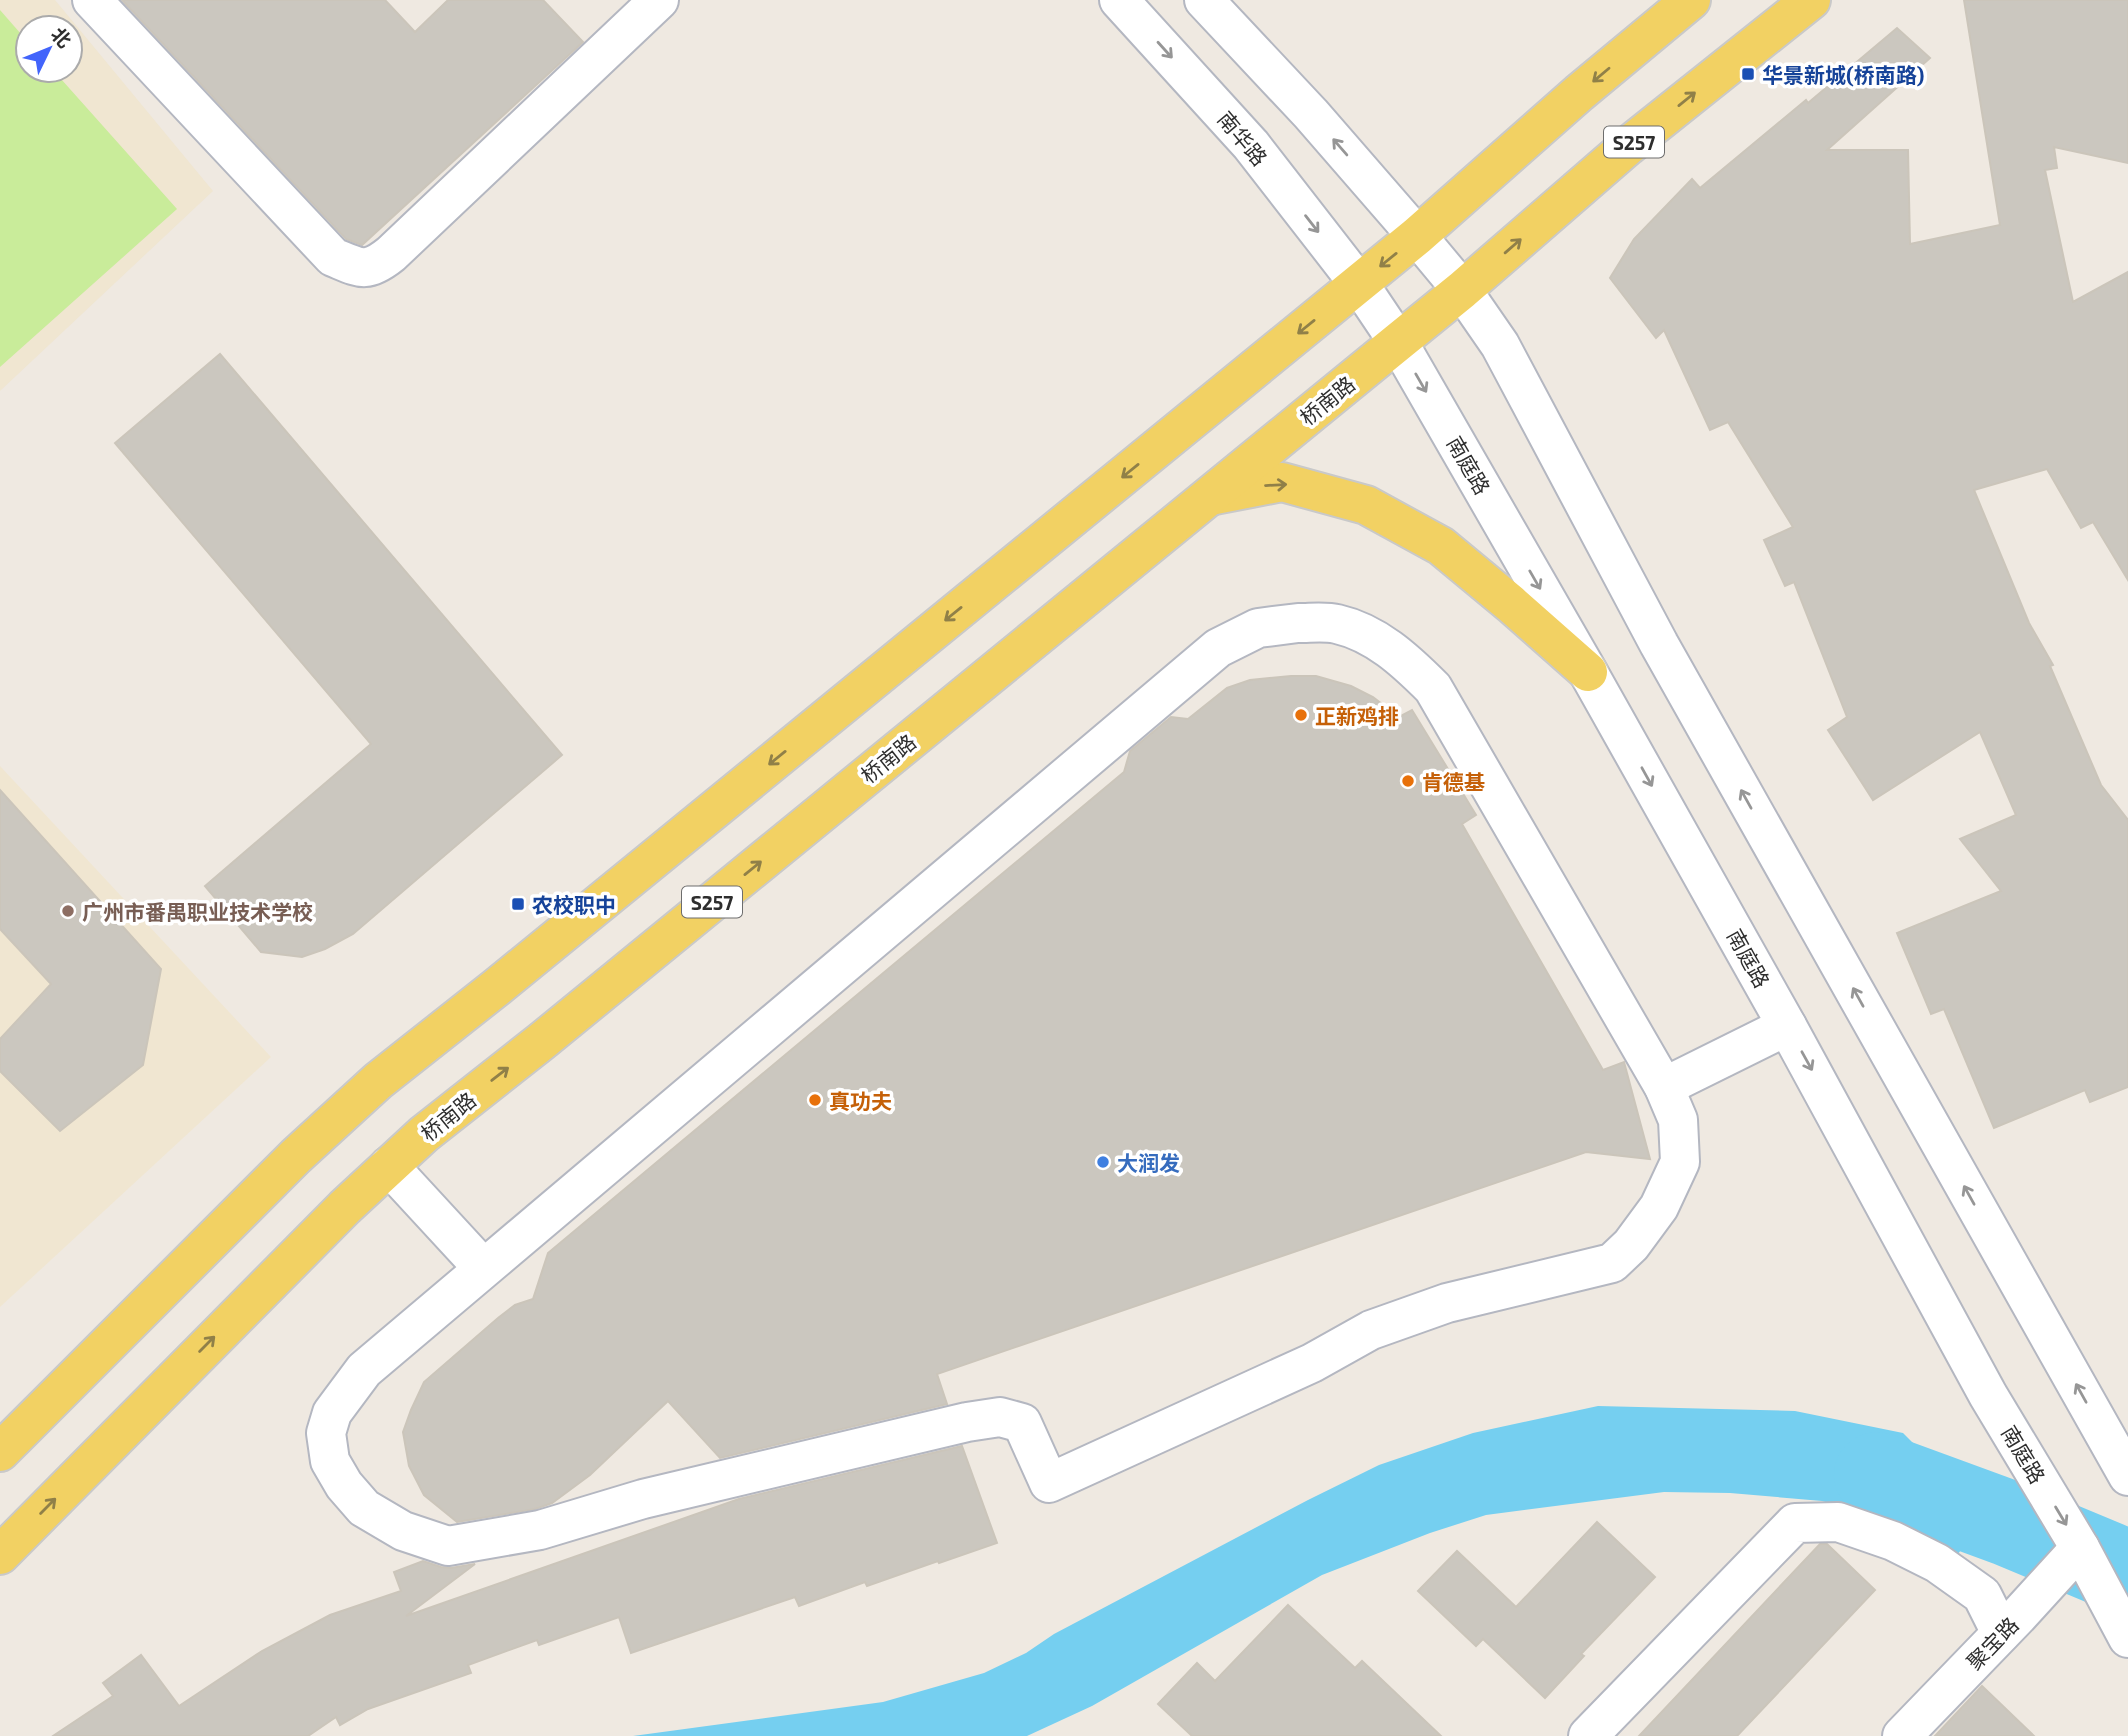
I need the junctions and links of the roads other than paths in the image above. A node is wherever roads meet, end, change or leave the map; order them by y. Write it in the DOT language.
graph roads {
  1 [pos="92,0"];
  2 [pos="659,0"];
  3 [pos="1119,0"];
  4 [pos="1204,0"];
  5 [pos="1691,0"];
  6 [pos="1811,0"];
  7 [pos="1418,236"];
  8 [pos="1359,284"];
  9 [pos="1462,290"];
  10 [pos="1398,342"];
  11 [pos="1209,496"];
  12 [pos="1588,672"];
  13 [pos="1787,1026"];
  14 [pos="1664,1087"];
  15 [pos="389,1166"];
  16 [pos="483,1268"];
  17 [pos="0,1452"];
  18 [pos="2121,1464"];
  19 [pos="2080,1548"];
  20 [pos="0,1555"];
  21 [pos="2009,1625"];
  22 [pos="2128,1638"];
  23 [pos="1588,1736"];
  24 [pos="1902,1736"];
  1 -- 2 [label="street"];
  3 -- 8 [label="street, 南华路, one-way"];
  7 -- 4 [label="street, one-way"];
  5 -- 7 [label="main road, one-way"];
  9 -- 6 [label="main road, 桥南路 / S257, one-way"];
  7 -- 8 [label="main road, one-way"];
  7 -- 9 [label="street"];
  8 -- 10 [label="street, 南庭路"];
  8 -- 17 [label="main road, one-way"];
  9 -- 10 [label="main road, 桥南路 / S257"];
  18 -- 9 [label="street, one-way"];
  10 -- 11 [label="main road, 桥南路 / S257"];
  10 -- 12 [label="street, 南庭路, one-way"];
  11 -- 12 [label="main road, one-way"];
  15 -- 11 [label="main road, 桥南路 / S257, one-way"];
  12 -- 13 [label="street, 南庭路, one-way"];
  13 -- 14 [label="street"];
  13 -- 19 [label="street, 南庭路, one-way"];
  14 -- 16 [label="street"];
  14 -- 16 [label="street"];
  15 -- 16 [label="street"];
  20 -- 15 [label="main road, 桥南路 / S257, one-way"];
  19 -- 21 [label="street, 聚宝路"];
  19 -- 22 [label="street, 南庭路"];
  21 -- 23 [label="street"];
  21 -- 24 [label="street, 聚宝路"];
}
